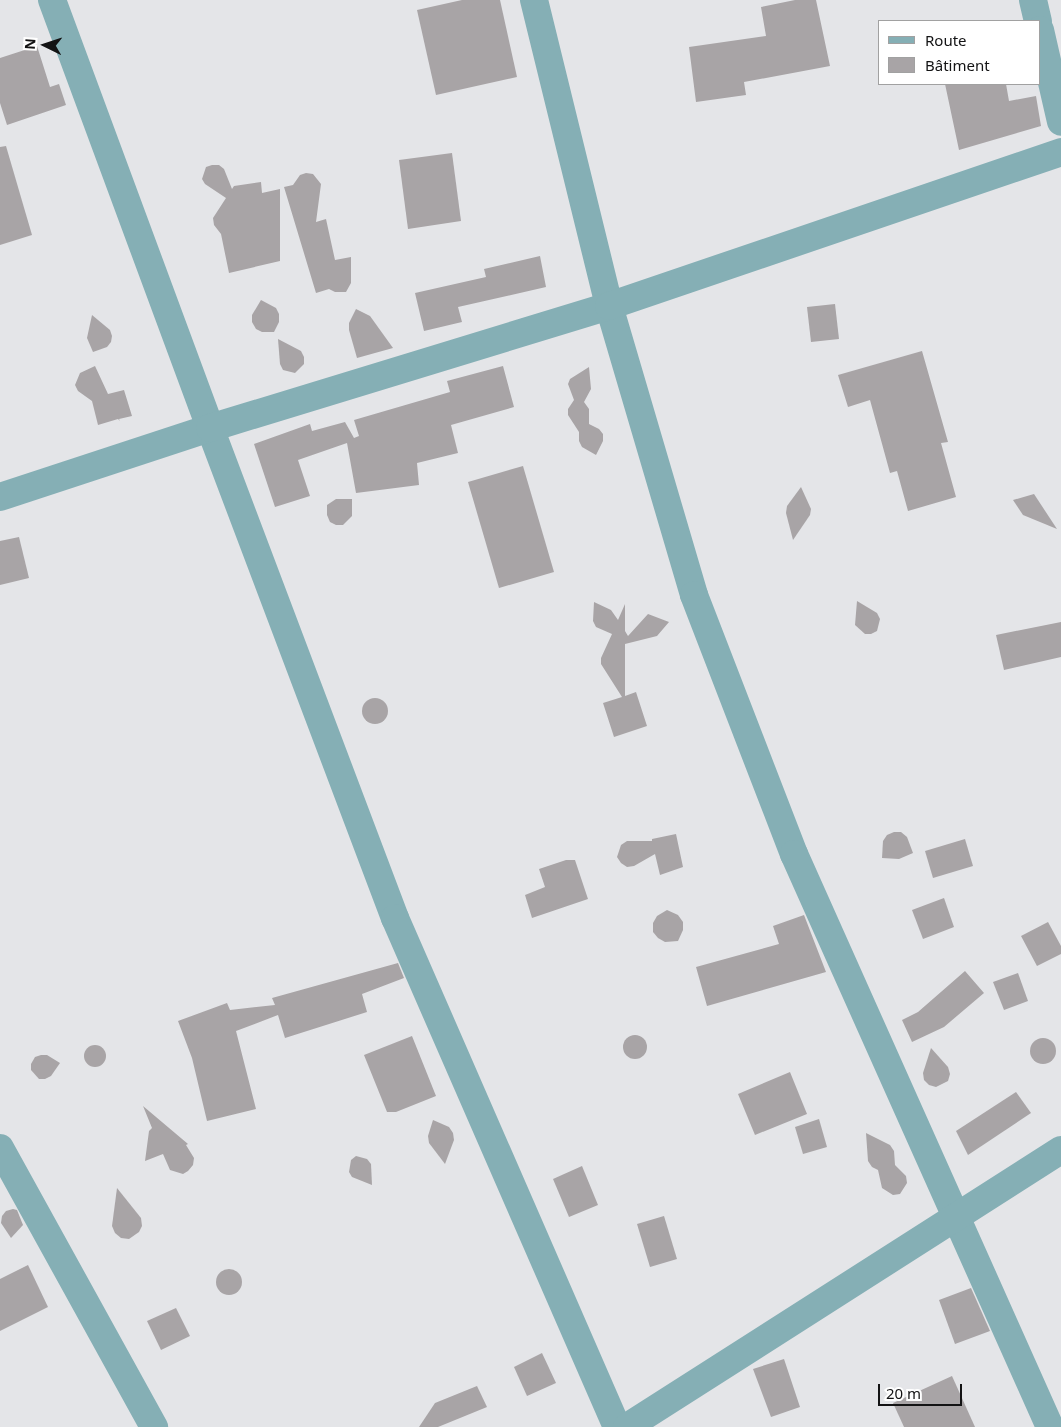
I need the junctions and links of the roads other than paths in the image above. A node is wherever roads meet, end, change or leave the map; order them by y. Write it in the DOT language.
graph roads {
  1 [pos="52,0"];
  2 [pos="534,0"];
  3 [pos="1033,0"];
  4 [pos="1038,20"];
  5 [pos="1041,34"];
  6 [pos="1061,122"];
  7 [pos="1061,152"];
  8 [pos="609,306"];
  9 [pos="210,428"];
  10 [pos="0,497"];
  11 [pos="0,1148"];
  12 [pos="1061,1150"];
  13 [pos="955,1217"];
  14 [pos="154,1427"];
  15 [pos="617,1427"];
  16 [pos="627,1427"];
  17 [pos="1050,1427"];
  1 -- 9 [label="street"];
  2 -- 8 [label="street"];
  3 -- 4 [label="street"];
  5 -- 6 [label="street"];
  7 -- 8 [label="street"];
  8 -- 9 [label="street"];
  8 -- 13 [label="street"];
  9 -- 10 [label="street"];
  9 -- 15 [label="street"];
  11 -- 14 [label="street"];
  12 -- 13 [label="street"];
  13 -- 16 [label="street"];
  13 -- 17 [label="street"];
}
